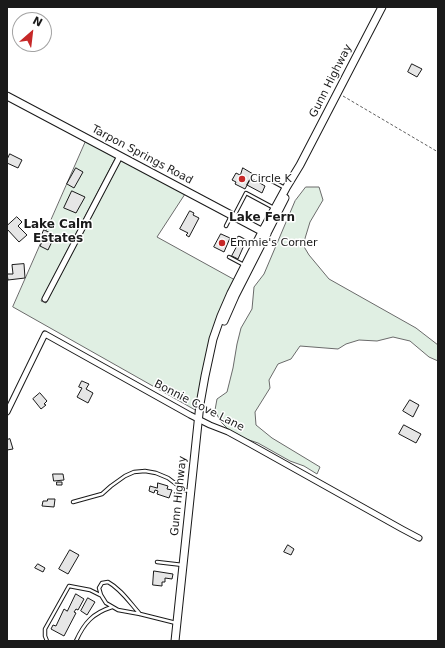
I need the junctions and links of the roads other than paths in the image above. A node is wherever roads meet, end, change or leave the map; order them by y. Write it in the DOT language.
graph roads {
  1 [pos="382,7"];
  2 [pos="7,96"];
  3 [pos="120,156"];
  4 [pos="300,165"];
  5 [pos="272,180"];
  6 [pos="286,188"];
  7 [pos="275,208"];
  8 [pos="233,216"];
  9 [pos="226,226"];
  10 [pos="265,233"];
  11 [pos="239,238"];
  12 [pos="255,246"];
  13 [pos="229,257"];
  14 [pos="245,265"];
  15 [pos="45,299"];
  16 [pos="210,353"];
  17 [pos="7,412"];
  18 [pos="198,420"];
  19 [pos="191,491"];
  20 [pos="73,502"];
  21 [pos="419,538"];
  22 [pos="157,562"];
  23 [pos="183,565"];
  24 [pos="101,595"];
  25 [pos="113,607"];
  26 [pos="140,614"];
  27 [pos="177,623"];
  28 [pos="47,641"];
  29 [pos="76,641"];
  30 [pos="175,641"];
  1 -- 4 [label="main road, Gunn Highway"];
  2 -- 3 [label="main road, Tarpon Springs Road"];
  3 -- 8 [label="main road, Tarpon Springs Road"];
  3 -- 15 [label="street"];
  4 -- 6 [label="main road, Gunn Highway"];
  4 -- 10 [label="main road, Gunn Highway"];
  5 -- 6 [label="lane"];
  6 -- 7 [label="main road, Gunn Highway"];
  7 -- 8 [label="lane"];
  7 -- 10 [label="main road, Gunn Highway"];
  8 -- 9 [label="lane"];
  8 -- 10 [label="main road, Tarpon Springs Road"];
  10 -- 12 [label="main road, Gunn Highway"];
  10 -- 16 [label="main road, Gunn Highway"];
  11 -- 12 [label="lane"];
  12 -- 14 [label="main road, Gunn Highway"];
  13 -- 14 [label="lane"];
  14 -- 16 [label="main road, Gunn Highway"];
  16 -- 18 [label="main road, Gunn Highway"];
  17 -- 18 [label="street, Bonnie Cove Lane"];
  18 -- 19 [label="main road, Gunn Highway"];
  18 -- 21 [label="street, Bonnie Cove Lane"];
  19 -- 20 [label="lane"];
  19 -- 23 [label="main road, Gunn Highway"];
  22 -- 23 [label="lane"];
  23 -- 27 [label="main road, Gunn Highway"];
  24 -- 25 [label="lane"];
  24 -- 26 [label="lane"];
  24 -- 28 [label="lane"];
  25 -- 26 [label="lane"];
  25 -- 29 [label="lane"];
  26 -- 27 [label="lane"];
  27 -- 30 [label="main road, Gunn Highway"];
}
